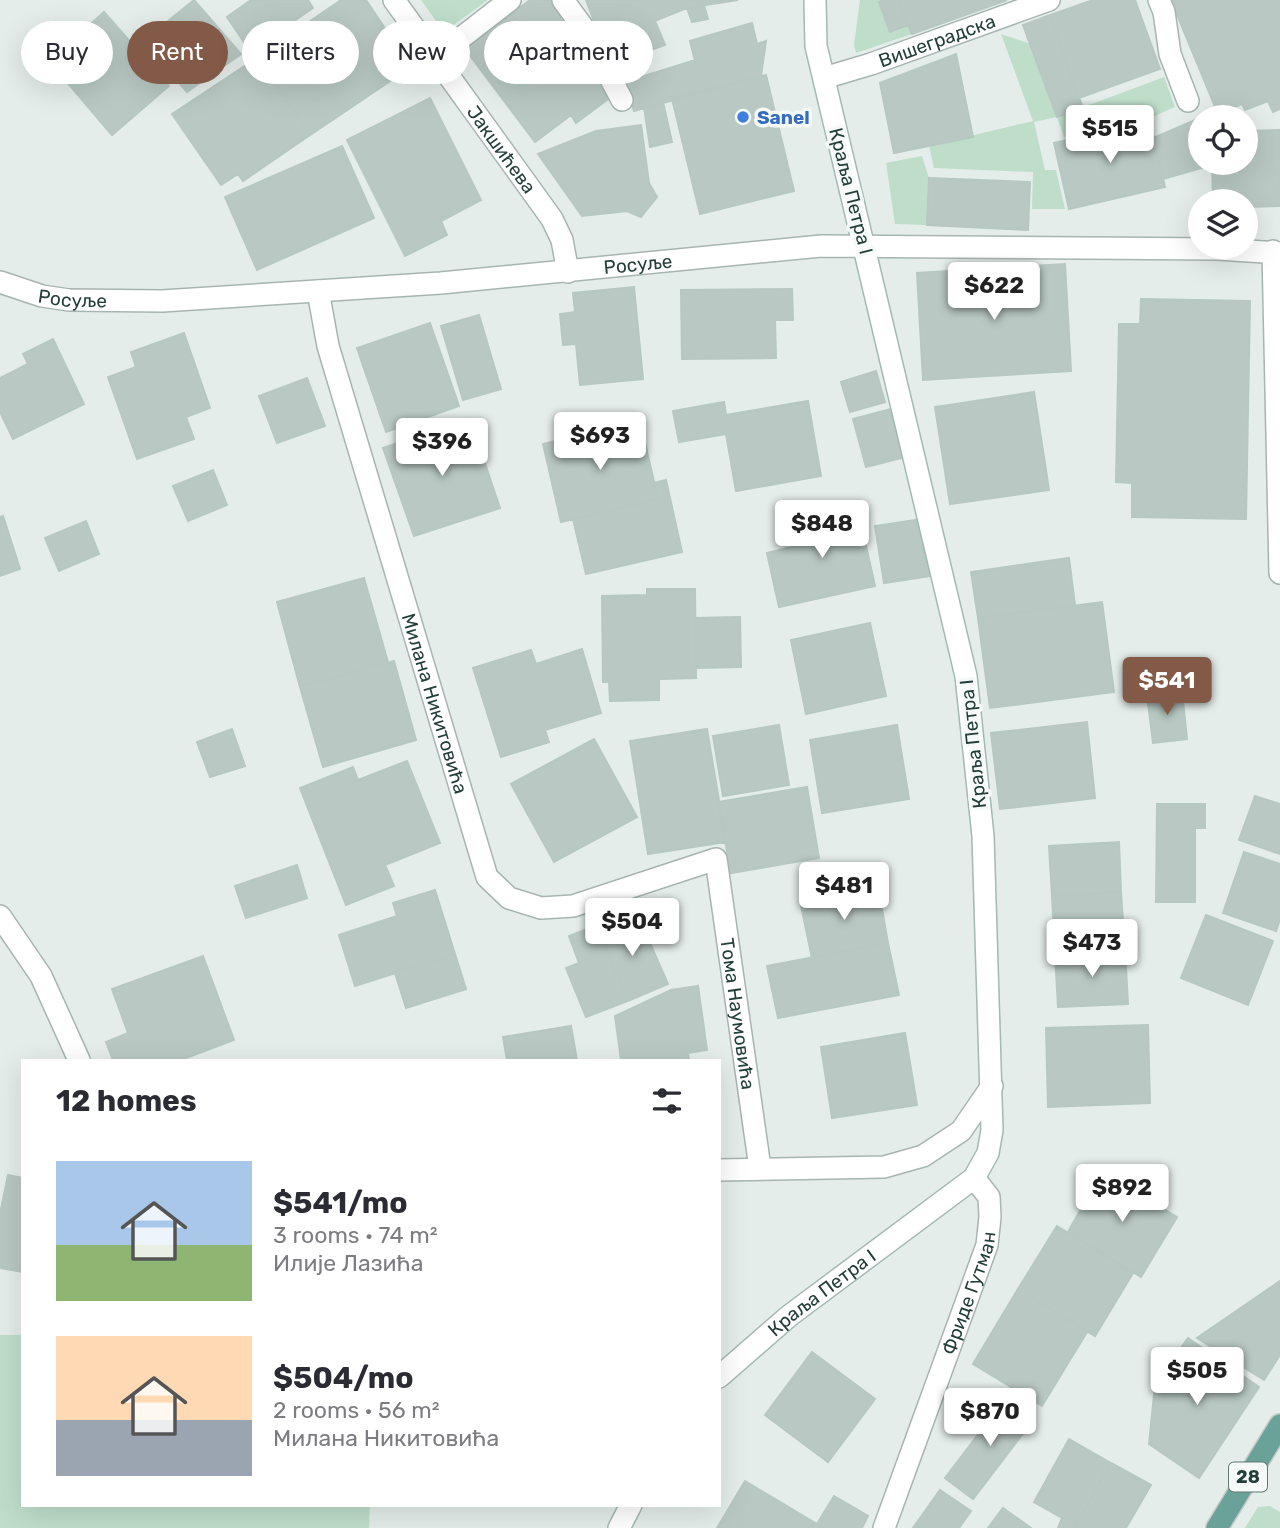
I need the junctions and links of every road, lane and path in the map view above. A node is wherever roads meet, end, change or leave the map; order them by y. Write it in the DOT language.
graph roads {
  1 [pos="394,0"];
  2 [pos="510,0"];
  3 [pos="563,0"];
  4 [pos="815,0"];
  5 [pos="1049,0"];
  6 [pos="1159,0"];
  7 [pos="409,21"];
  8 [pos="470,31"];
  9 [pos="824,78"];
  10 [pos="454,84"];
  11 [pos="622,100"];
  12 [pos="1188,101"];
  13 [pos="865,246"];
  14 [pos="1277,252"];
  15 [pos="568,272"];
  16 [pos="0,282"];
  17 [pos="318,291"];
  18 [pos="1280,573"];
  19 [pos="716,859"];
  20 [pos="0,916"];
  21 [pos="79,1059"];
  22 [pos="992,1086"];
  23 [pos="760,1168"];
  24 [pos="721,1170"];
  25 [pos="974,1178"];
  26 [pos="721,1375"];
  27 [pos="1280,1425"];
  28 [pos="630,1507"];
  29 [pos="619,1528"];
  30 [pos="884,1528"];
  31 [pos="1217,1528"];
  1 -- 7 [label="street, Јакшићева"];
  2 -- 8 [label="street"];
  3 -- 11 [label="street"];
  4 -- 9 [label="street, Краља Петра I"];
  5 -- 9 [label="street, Вишеградска"];
  6 -- 12 [label="street"];
  9 -- 13 [label="street, Краља Петра I"];
  10 -- 15 [label="street, Јакшићева"];
  13 -- 14 [label="street, Росуље"];
  13 -- 15 [label="street, Росуље"];
  13 -- 22 [label="street, Краља Петра I"];
  14 -- 18 [label="street"];
  15 -- 17 [label="street, Росуље"];
  16 -- 17 [label="street, Росуље"];
  17 -- 19 [label="street, Милана Никитовића"];
  19 -- 23 [label="street, Тома Наумовића"];
  20 -- 21 [label="street"];
  22 -- 23 [label="street"];
  22 -- 25 [label="street, Краља Петра I"];
  23 -- 24 [label="street"];
  25 -- 26 [label="street, Краља Петра I"];
  25 -- 30 [label="street, Фриде Гутман"];
  27 -- 31 [label="main road, 28"];
  28 -- 29 [label="street"];
}
